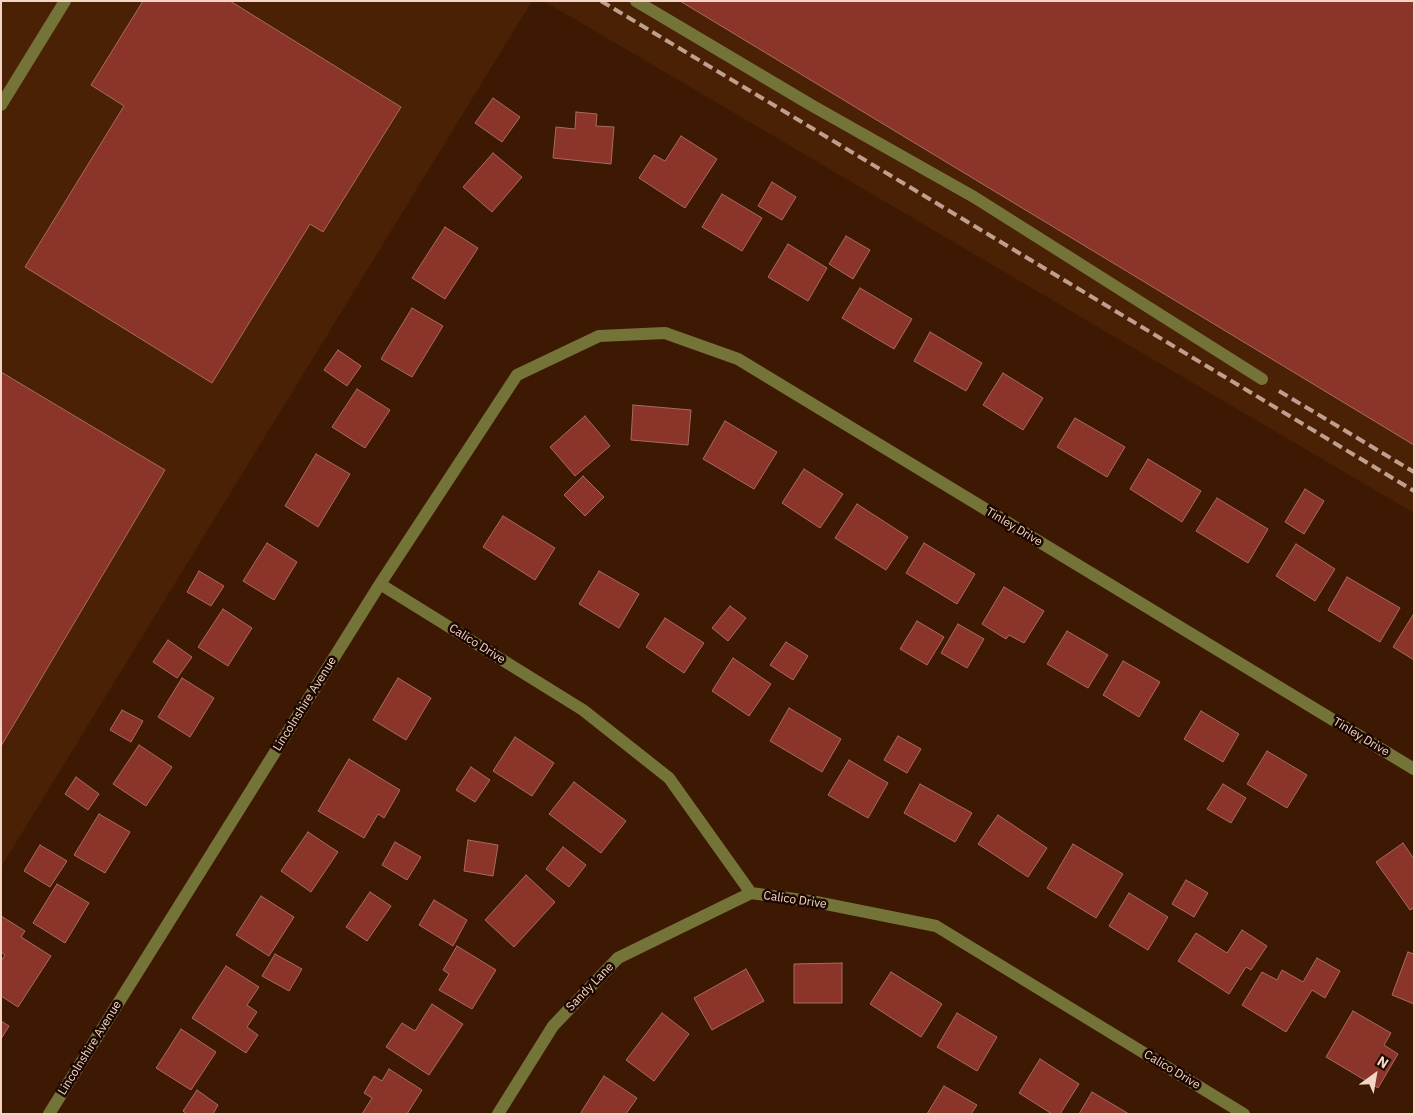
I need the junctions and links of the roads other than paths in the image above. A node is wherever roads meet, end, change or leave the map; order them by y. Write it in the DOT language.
graph roads {
  1 [pos="65,1"];
  2 [pos="636,1"];
  3 [pos="1,104"];
  4 [pos="599,336"];
  5 [pos="1262,379"];
  6 [pos="380,584"];
  7 [pos="1414,769"];
  8 [pos="751,894"];
  9 [pos="49,1114"];
  10 [pos="498,1114"];
  11 [pos="1244,1114"];
  1 -- 3 [label="street"];
  2 -- 5 [label="street"];
  4 -- 6 [label="street, Lincolnshire Avenue"];
  4 -- 7 [label="street, Tinley Drive"];
  6 -- 8 [label="street, Calico Drive"];
  6 -- 9 [label="street, Lincolnshire Avenue"];
  8 -- 10 [label="street, Sandy Lane"];
  8 -- 11 [label="street, Calico Drive"];
}
